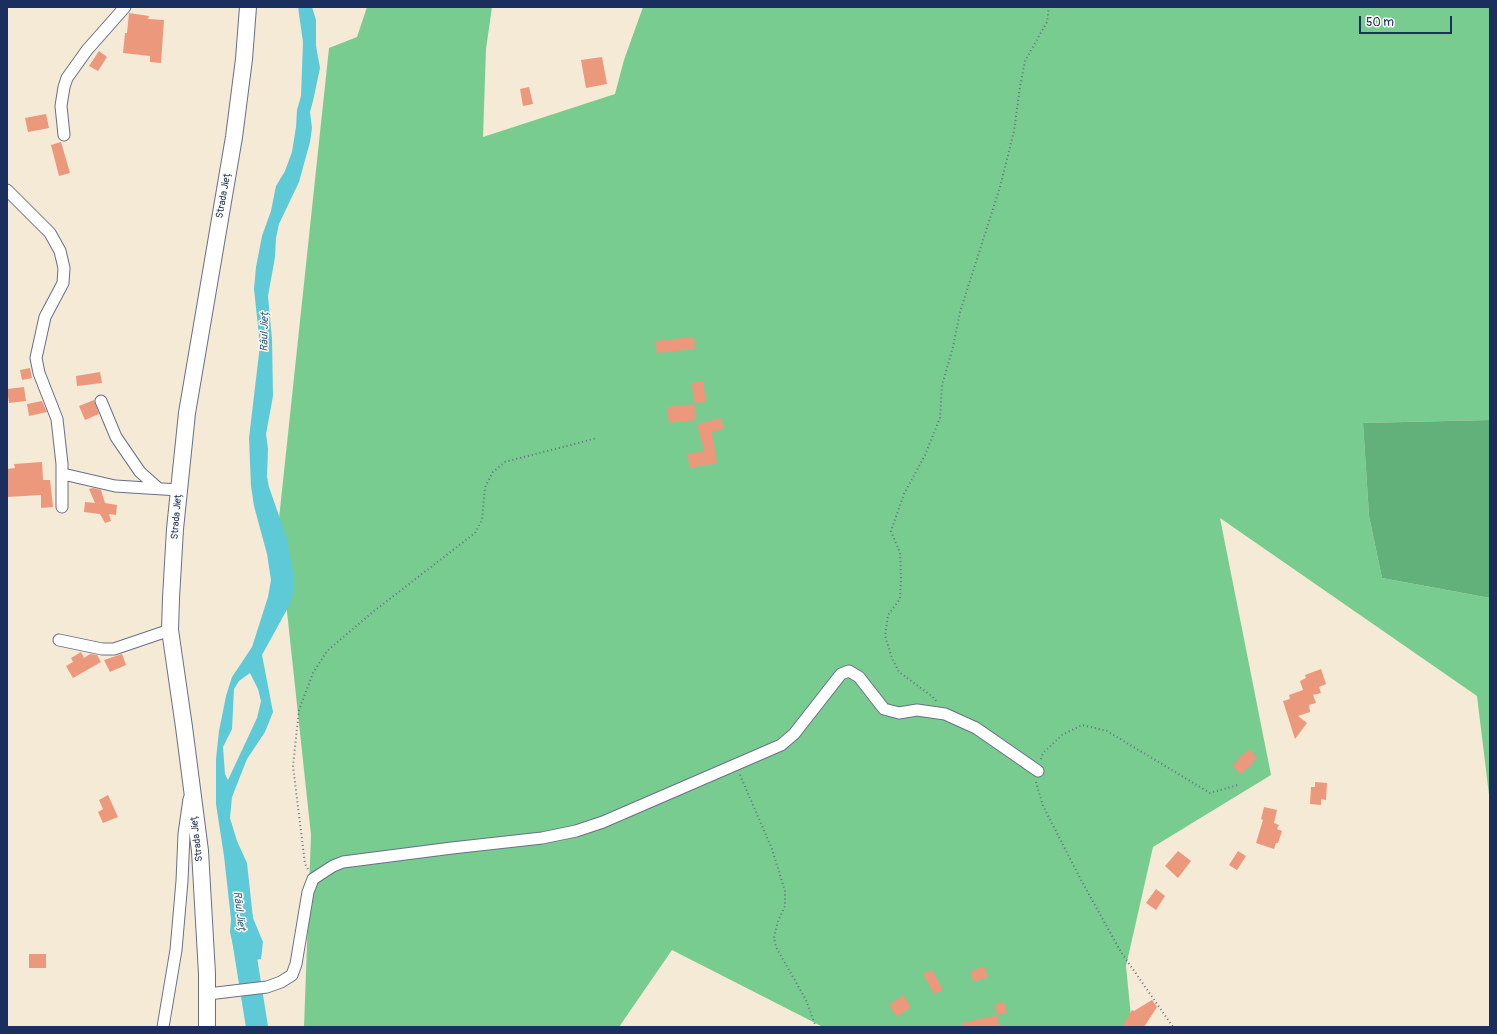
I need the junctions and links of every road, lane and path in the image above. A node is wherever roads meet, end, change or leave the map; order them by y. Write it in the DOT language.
graph roads {
  1 [pos="125,7"];
  2 [pos="248,7"];
  3 [pos="1049,7"];
  4 [pos="64,135"];
  5 [pos="7,190"];
  6 [pos="101,401"];
  7 [pos="597,438"];
  8 [pos="63,474"];
  9 [pos="158,488"];
  10 [pos="179,490"];
  11 [pos="62,507"];
  12 [pos="170,630"];
  13 [pos="59,640"];
  14 [pos="945,714"];
  15 [pos="735,765"];
  16 [pos="1038,771"];
  17 [pos="1238,785"];
  18 [pos="191,787"];
  19 [pos="313,879"];
  20 [pos="208,994"];
  21 [pos="163,1027"];
  22 [pos="207,1027"];
  23 [pos="816,1027"];
  24 [pos="1173,1027"];
  1 -- 4 [label="street"];
  2 -- 10 [label="main road, Strada Jieț"];
  3 -- 14 [label="path"];
  5 -- 8 [label="street"];
  6 -- 9 [label="street"];
  7 -- 19 [label="path"];
  8 -- 9 [label="street"];
  8 -- 11 [label="street"];
  9 -- 10 [label="street"];
  10 -- 12 [label="main road, Strada Jieț"];
  12 -- 13 [label="street"];
  12 -- 18 [label="main road, Strada Jieț"];
  14 -- 15 [label="street"];
  14 -- 16 [label="street"];
  15 -- 19 [label="street"];
  15 -- 23 [label="path"];
  16 -- 17 [label="path"];
  16 -- 24 [label="path"];
  18 -- 20 [label="main road, Strada Jieț"];
  18 -- 21 [label="street"];
  19 -- 20 [label="street"];
  20 -- 22 [label="main road, Strada Jieț"];
}
